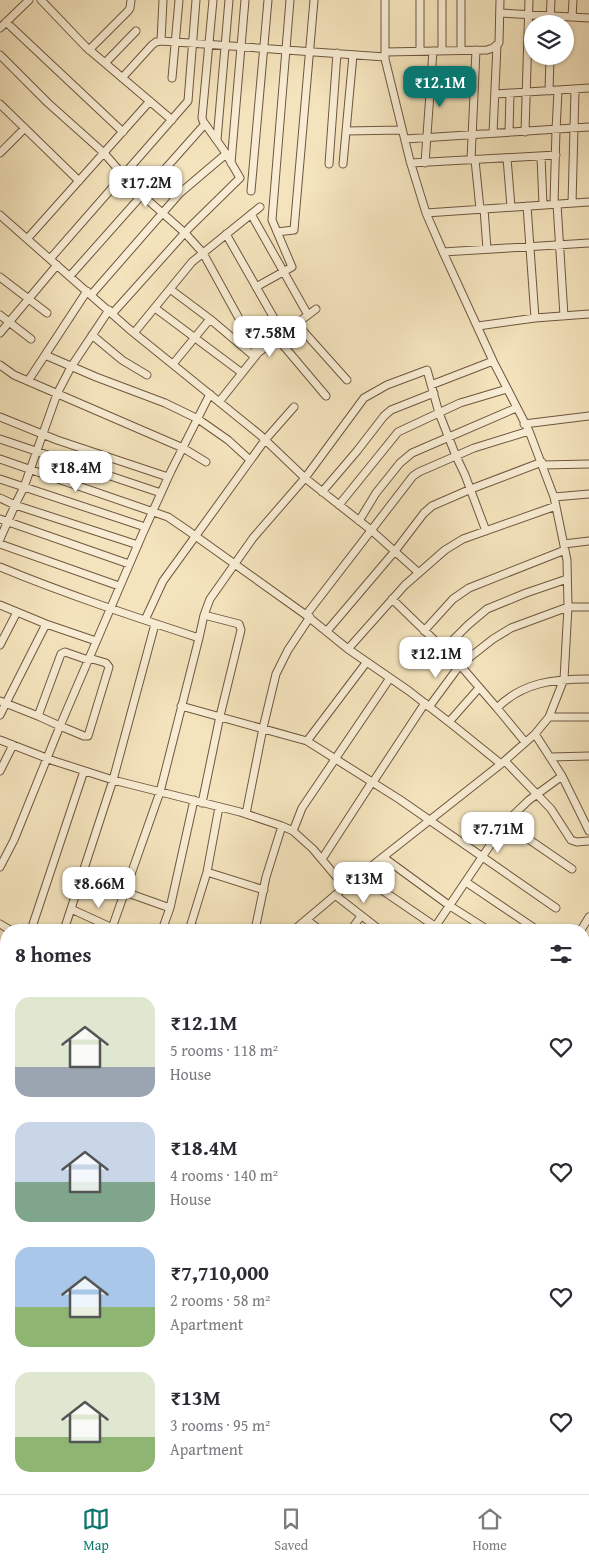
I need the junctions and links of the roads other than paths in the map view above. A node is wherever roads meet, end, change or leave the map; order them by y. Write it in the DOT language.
graph roads {
  1 [pos="29,0"];
  2 [pos="41,0"];
  3 [pos="131,0"];
  4 [pos="164,0"];
  5 [pos="180,0"];
  6 [pos="196,0"];
  7 [pos="213,0"];
  8 [pos="229,0"];
  9 [pos="245,0"];
  10 [pos="268,0"];
  11 [pos="290,0"];
  12 [pos="314,0"];
  13 [pos="385,0"];
  14 [pos="420,0"];
  15 [pos="442,0"];
  16 [pos="461,0"];
  17 [pos="500,0"];
  18 [pos="529,0"];
  19 [pos="551,0"];
  20 [pos="573,0"];
  21 [pos="500,13"];
  22 [pos="529,15"];
  23 [pos="550,15"];
  24 [pos="572,15"];
  25 [pos="574,17"];
  26 [pos="589,18"];
  27 [pos="6,22"];
  28 [pos="0,28"];
  29 [pos="136,31"];
  30 [pos="160,41"];
  31 [pos="176,42"];
  32 [pos="192,43"];
  33 [pos="209,44"];
  34 [pos="225,45"];
  35 [pos="498,45"];
  36 [pos="242,47"];
  37 [pos="264,48"];
  38 [pos="89,50"];
  39 [pos="287,50"];
  40 [pos="461,50"];
  41 [pos="476,50"];
  42 [pos="309,51"];
  43 [pos="420,51"];
  44 [pos="433,51"];
  45 [pos="442,51"];
  46 [pos="337,53"];
  47 [pos="385,54"];
  48 [pos="0,55"];
  49 [pos="353,55"];
  50 [pos="105,63"];
  51 [pos="527,65"];
  52 [pos="550,65"];
  53 [pos="122,78"];
  54 [pos="172,78"];
  55 [pos="589,88"];
  56 [pos="575,90"];
  57 [pos="549,91"];
  58 [pos="558,91"];
  59 [pos="526,92"];
  60 [pos="510,93"];
  61 [pos="496,94"];
  62 [pos="150,101"];
  63 [pos="0,104"];
  64 [pos="172,120"];
  65 [pos="205,124"];
  66 [pos="589,127"];
  67 [pos="25,128"];
  68 [pos="574,129"];
  69 [pos="402,130"];
  70 [pos="556,130"];
  71 [pos="346,131"];
  72 [pos="123,132"];
  73 [pos="509,132"];
  74 [pos="525,132"];
  75 [pos="493,133"];
  76 [pos="472,134"];
  77 [pos="428,137"];
  78 [pos="405,139"];
  79 [pos="217,140"];
  80 [pos="1,150"];
  81 [pos="104,153"];
  82 [pos="226,154"];
  83 [pos="556,155"];
  84 [pos="541,156"];
  85 [pos="506,158"];
  86 [pos="473,160"];
  87 [pos="231,163"];
  88 [pos="425,163"];
  89 [pos="329,164"];
  90 [pos="343,164"];
  91 [pos="411,164"];
  92 [pos="123,176"];
  93 [pos="79,181"];
  94 [pos="251,191"];
  95 [pos="142,195"];
  96 [pos="589,202"];
  97 [pos="572,203"];
  98 [pos="556,204"];
  99 [pos="543,205"];
  100 [pos="527,206"];
  101 [pos="260,207"];
  102 [pos="511,207"];
  103 [pos="482,209"];
  104 [pos="426,213"];
  105 [pos="162,214"];
  106 [pos="251,214"];
  107 [pos="0,215"];
  108 [pos="277,232"];
  109 [pos="185,233"];
  110 [pos="226,234"];
  111 [pos="27,239"];
  112 [pos="589,243"];
  113 [pos="560,245"];
  114 [pos="530,246"];
  115 [pos="487,249"];
  116 [pos="443,252"];
  117 [pos="203,253"];
  118 [pos="50,259"];
  119 [pos="57,265"];
  120 [pos="284,271"];
  121 [pos="0,276"];
  122 [pos="70,276"];
  123 [pos="256,287"];
  124 [pos="170,289"];
  125 [pos="89,293"];
  126 [pos="28,298"];
  127 [pos="155,308"];
  128 [pos="316,309"];
  129 [pos="110,312"];
  130 [pos="47,313"];
  131 [pos="589,314"];
  132 [pos="0,315"];
  133 [pos="308,315"];
  134 [pos="564,316"];
  135 [pos="535,318"];
  136 [pos="210,319"];
  137 [pos="9,322"];
  138 [pos="296,323"];
  139 [pos="478,326"];
  140 [pos="0,333"];
  141 [pos="134,333"];
  142 [pos="92,335"];
  143 [pos="280,336"];
  144 [pos="195,337"];
  145 [pos="31,339"];
  146 [pos="45,355"];
  147 [pos="256,355"];
  148 [pos="493,361"];
  149 [pos="173,364"];
  150 [pos="0,365"];
  151 [pos="71,367"];
  152 [pos="242,373"];
  153 [pos="147,375"];
  154 [pos="347,380"];
  155 [pos="28,381"];
  156 [pos="431,385"];
  157 [pos="507,389"];
  158 [pos="434,393"];
  159 [pos="57,394"];
  160 [pos="210,394"];
  161 [pos="326,396"];
  162 [pos="219,402"];
  163 [pos="294,407"];
  164 [pos="516,408"];
  165 [pos="439,413"];
  166 [pos="589,416"];
  167 [pos="0,417"];
  168 [pos="198,419"];
  169 [pos="524,424"];
  170 [pos="529,431"];
  171 [pos="43,434"];
  172 [pos="449,437"];
  173 [pos="0,439"];
  174 [pos="265,440"];
  175 [pos="183,448"];
  176 [pos="36,451"];
  177 [pos="456,456"];
  178 [pos="0,458"];
  179 [pos="250,460"];
  180 [pos="206,462"];
  181 [pos="542,464"];
  182 [pos="589,464"];
  183 [pos="30,469"];
  184 [pos="168,477"];
  185 [pos="305,478"];
  186 [pos="0,479"];
  187 [pos="24,487"];
  188 [pos="471,489"];
  189 [pos="322,492"];
  190 [pos="161,493"];
  191 [pos="589,494"];
  192 [pos="554,497"];
  193 [pos="0,498"];
  194 [pos="15,505"];
  195 [pos="339,505"];
  196 [pos="556,506"];
  197 [pos="153,511"];
  198 [pos="4,521"];
  199 [pos="359,521"];
  200 [pos="146,527"];
  201 [pos="371,530"];
  202 [pos="486,531"];
  203 [pos="195,535"];
  204 [pos="0,539"];
  205 [pos="589,541"];
  206 [pos="0,544"];
  207 [pos="138,545"];
  208 [pos="565,547"];
  209 [pos="395,551"];
  210 [pos="235,563"];
  211 [pos="129,564"];
  212 [pos="0,567"];
  213 [pos="419,573"];
  214 [pos="567,579"];
  215 [pos="119,586"];
  216 [pos="392,599"];
  217 [pos="0,605"];
  218 [pos="589,607"];
  219 [pos="568,608"];
  220 [pos="109,609"];
  221 [pos="17,612"];
  222 [pos="204,614"];
  223 [pos="308,616"];
  224 [pos="145,620"];
  225 [pos="46,624"];
  226 [pos="155,624"];
  227 [pos="424,631"];
  228 [pos="327,632"];
  229 [pos="199,638"];
  230 [pos="96,641"];
  231 [pos="0,645"];
  232 [pos="348,650"];
  233 [pos="443,650"];
  234 [pos="88,659"];
  235 [pos="366,663"];
  236 [pos="460,665"];
  237 [pos="390,678"];
  238 [pos="564,679"];
  239 [pos="589,679"];
  240 [pos="479,688"];
  241 [pos="3,703"];
  242 [pos="427,705"];
  243 [pos="181,706"];
  244 [pos="497,708"];
  245 [pos="0,715"];
  246 [pos="38,716"];
  247 [pos="220,716"];
  248 [pos="549,717"];
  249 [pos="589,717"];
  250 [pos="450,722"];
  251 [pos="60,726"];
  252 [pos="263,728"];
  253 [pos="535,734"];
  254 [pos="0,740"];
  255 [pos="307,741"];
  256 [pos="525,742"];
  257 [pos="13,745"];
  258 [pos="589,756"];
  259 [pos="551,757"];
  260 [pos="46,758"];
  261 [pos="336,759"];
  262 [pos="503,762"];
  263 [pos="0,771"];
  264 [pos="84,771"];
  265 [pos="562,776"];
  266 [pos="112,780"];
  267 [pos="372,782"];
  268 [pos="160,792"];
  269 [pos="537,794"];
  270 [pos="194,800"];
  271 [pos="202,803"];
  272 [pos="219,807"];
  273 [pos="246,814"];
  274 [pos="429,820"];
  275 [pos="505,823"];
  276 [pos="282,826"];
  277 [pos="589,830"];
  278 [pos="293,831"];
  279 [pos="589,841"];
  280 [pos="383,857"];
  281 [pos="482,857"];
  282 [pos="322,859"];
  283 [pos="0,867"];
  284 [pos="572,869"];
  285 [pos="207,872"];
  286 [pos="360,875"];
  287 [pos="466,882"];
  288 [pos="345,887"];
  289 [pos="264,890"];
  290 [pos="125,892"];
  291 [pos="335,895"];
  292 [pos="450,906"];
  293 [pos="170,908"];
  294 [pos="556,908"];
  295 [pos="71,909"];
  296 [pos="361,916"];
  297 [pos="307,920"];
  298 [pos="33,924"];
  299 [pos="66,924"];
  300 [pos="104,924"];
  301 [pos="116,924"];
  302 [pos="164,924"];
  303 [pos="191,924"];
  304 [pos="256,924"];
  305 [pos="302,924"];
  306 [pos="312,924"];
  307 [pos="355,924"];
  308 [pos="372,924"];
  309 [pos="429,924"];
  310 [pos="438,924"];
  311 [pos="478,924"];
  312 [pos="528,924"];
  1 -- 27 [label="street"];
  2 -- 38 [label="street"];
  3 -- 38 [label="street"];
  4 -- 30 [label="street"];
  5 -- 31 [label="street"];
  6 -- 32 [label="street"];
  7 -- 33 [label="street"];
  8 -- 34 [label="street"];
  9 -- 36 [label="street"];
  10 -- 37 [label="street"];
  11 -- 39 [label="street"];
  12 -- 42 [label="street"];
  13 -- 47 [label="street"];
  14 -- 43 [label="street"];
  15 -- 45 [label="street"];
  16 -- 40 [label="street"];
  17 -- 21 [label="street"];
  18 -- 22 [label="street"];
  19 -- 23 [label="street"];
  20 -- 24 [label="street"];
  21 -- 22 [label="street"];
  21 -- 35 [label="street"];
  25 -- 26 [label="street"];
  27 -- 28 [label="street"];
  27 -- 72 [label="street"];
  29 -- 50 [label="street"];
  30 -- 31 [label="street"];
  30 -- 53 [label="street"];
  31 -- 32 [label="street"];
  31 -- 54 [label="street"];
  32 -- 33 [label="street"];
  32 -- 64 [label="street"];
  33 -- 34 [label="street"];
  33 -- 65 [label="street"];
  34 -- 36 [label="street"];
  34 -- 79 [label="street"];
  35 -- 41 [label="street"];
  35 -- 61 [label="street"];
  36 -- 37 [label="street"];
  36 -- 87 [label="street"];
  37 -- 39 [label="street"];
  37 -- 94 [label="street"];
  38 -- 50 [label="street"];
  39 -- 42 [label="street"];
  39 -- 108 [label="street"];
  40 -- 41 [label="street"];
  40 -- 45 [label="street"];
  41 -- 76 [label="street"];
  42 -- 46 [label="street"];
  42 -- 108 [label="street"];
  43 -- 44 [label="street"];
  43 -- 47 [label="street"];
  44 -- 45 [label="street"];
  44 -- 77 [label="street"];
  46 -- 49 [label="street"];
  46 -- 89 [label="street"];
  47 -- 49 [label="street"];
  47 -- 69 [label="street"];
  48 -- 81 [label="street"];
  49 -- 71 [label="street"];
  50 -- 53 [label="street"];
  51 -- 59 [label="street"];
  52 -- 57 [label="street"];
  53 -- 62 [label="street"];
  55 -- 56 [label="street"];
  56 -- 58 [label="street"];
  56 -- 68 [label="street"];
  57 -- 58 [label="street"];
  57 -- 59 [label="street"];
  58 -- 70 [label="street"];
  59 -- 60 [label="street"];
  59 -- 74 [label="street"];
  60 -- 61 [label="street"];
  60 -- 73 [label="street"];
  61 -- 75 [label="street"];
  62 -- 64 [label="street"];
  62 -- 72 [label="street"];
  63 -- 67 [label="street"];
  64 -- 92 [label="street"];
  65 -- 79 [label="street"];
  65 -- 95 [label="street"];
  66 -- 68 [label="street"];
  67 -- 80 [label="street"];
  67 -- 93 [label="street"];
  68 -- 70 [label="street"];
  68 -- 97 [label="street"];
  69 -- 71 [label="street"];
  69 -- 78 [label="street"];
  70 -- 74 [label="street"];
  70 -- 83 [label="street"];
  71 -- 90 [label="street"];
  72 -- 81 [label="street"];
  73 -- 74 [label="street"];
  73 -- 75 [label="street"];
  75 -- 76 [label="street"];
  76 -- 77 [label="street"];
  76 -- 86 [label="street"];
  77 -- 78 [label="street"];
  77 -- 88 [label="street"];
  78 -- 91 [label="street"];
  79 -- 82 [label="street"];
  81 -- 92 [label="street"];
  81 -- 93 [label="street"];
  82 -- 87 [label="street"];
  82 -- 105 [label="street"];
  83 -- 84 [label="street"];
  83 -- 98 [label="street"];
  84 -- 85 [label="street"];
  84 -- 99 [label="street"];
  85 -- 86 [label="street"];
  85 -- 102 [label="street"];
  86 -- 88 [label="street"];
  86 -- 103 [label="street"];
  87 -- 109 [label="street"];
  88 -- 91 [label="street"];
  91 -- 104 [label="street"];
  92 -- 118 [label="street"];
  93 -- 111 [label="street"];
  95 -- 105 [label="street"];
  95 -- 122 [label="street"];
  96 -- 97 [label="street"];
  97 -- 98 [label="street"];
  98 -- 99 [label="street"];
  98 -- 113 [label="street"];
  99 -- 100 [label="street"];
  100 -- 102 [label="street"];
  100 -- 114 [label="street"];
  101 -- 106 [label="street"];
  102 -- 103 [label="street"];
  103 -- 104 [label="street"];
  103 -- 115 [label="street"];
  104 -- 116 [label="street"];
  105 -- 109 [label="street"];
  105 -- 125 [label="street"];
  106 -- 110 [label="street"];
  106 -- 120 [label="street"];
  107 -- 111 [label="street"];
  108 -- 120 [label="street"];
  109 -- 117 [label="street"];
  109 -- 129 [label="street"];
  110 -- 117 [label="street"];
  110 -- 123 [label="street"];
  111 -- 118 [label="street"];
  112 -- 113 [label="street"];
  113 -- 114 [label="street"];
  113 -- 134 [label="street"];
  114 -- 115 [label="street"];
  114 -- 135 [label="street"];
  115 -- 116 [label="street"];
  116 -- 139 [label="street"];
  117 -- 124 [label="street"];
  117 -- 147 [label="street"];
  118 -- 119 [label="street"];
  119 -- 122 [label="street"];
  119 -- 126 [label="street"];
  120 -- 123 [label="street"];
  120 -- 133 [label="street"];
  121 -- 126 [label="street"];
  122 -- 125 [label="street"];
  123 -- 143 [label="street"];
  124 -- 127 [label="street"];
  124 -- 136 [label="street"];
  125 -- 129 [label="street"];
  125 -- 146 [label="street"];
  126 -- 130 [label="street"];
  126 -- 137 [label="street"];
  127 -- 141 [label="street"];
  127 -- 144 [label="street"];
  128 -- 133 [label="street"];
  129 -- 141 [label="street"];
  129 -- 142 [label="street"];
  131 -- 134 [label="street"];
  132 -- 137 [label="street"];
  133 -- 138 [label="street"];
  134 -- 135 [label="street"];
  135 -- 139 [label="street"];
  136 -- 144 [label="street"];
  136 -- 147 [label="street"];
  137 -- 140 [label="street"];
  137 -- 145 [label="street"];
  138 -- 143 [label="street"];
  138 -- 154 [label="street"];
  139 -- 148 [label="street"];
  141 -- 149 [label="street"];
  142 -- 151 [label="street"];
  142 -- 153 [label="street"];
  143 -- 147 [label="street"];
  143 -- 161 [label="street"];
  144 -- 149 [label="street"];
  144 -- 152 [label="street"];
  146 -- 151 [label="street"];
  146 -- 155 [label="street"];
  147 -- 152 [label="street"];
  148 -- 156 [label="street"];
  148 -- 157 [label="street"];
  149 -- 160 [label="street"];
  150 -- 155 [label="street"];
  151 -- 159 [label="street"];
  151 -- 168 [label="street"];
  152 -- 162 [label="street"];
  155 -- 159 [label="street"];
  156 -- 158 [label="street"];
  156 -- 185 [label="street"];
  157 -- 164 [label="street"];
  157 -- 165 [label="street"];
  158 -- 165 [label="street"];
  158 -- 189 [label="street"];
  159 -- 171 [label="street"];
  159 -- 175 [label="street"];
  160 -- 162 [label="street"];
  160 -- 168 [label="street"];
  162 -- 174 [label="street"];
  163 -- 174 [label="street"];
  164 -- 169 [label="street"];
  164 -- 172 [label="street"];
  165 -- 172 [label="street"];
  165 -- 195 [label="street"];
  166 -- 169 [label="street"];
  167 -- 171 [label="street"];
  168 -- 175 [label="street"];
  168 -- 179 [label="street"];
  169 -- 170 [label="street"];
  170 -- 177 [label="street"];
  170 -- 181 [label="street"];
  171 -- 176 [label="street"];
  171 -- 184 [label="street"];
  172 -- 177 [label="street"];
  172 -- 199 [label="street"];
  173 -- 176 [label="street"];
  174 -- 179 [label="street"];
  174 -- 185 [label="street"];
  175 -- 180 [label="street"];
  175 -- 184 [label="street"];
  176 -- 183 [label="street"];
  176 -- 190 [label="street"];
  177 -- 188 [label="street"];
  177 -- 201 [label="street"];
  178 -- 183 [label="street"];
  179 -- 203 [label="street"];
  181 -- 182 [label="street"];
  181 -- 188 [label="street"];
  181 -- 192 [label="street"];
  183 -- 187 [label="street"];
  183 -- 197 [label="street"];
  184 -- 190 [label="street"];
  185 -- 189 [label="street"];
  185 -- 210 [label="street"];
  186 -- 187 [label="street"];
  187 -- 194 [label="street"];
  187 -- 200 [label="street"];
  188 -- 202 [label="street"];
  188 -- 209 [label="street"];
  189 -- 195 [label="street"];
  190 -- 197 [label="street"];
  191 -- 192 [label="street"];
  192 -- 196 [label="street"];
  193 -- 194 [label="street"];
  194 -- 198 [label="street"];
  194 -- 207 [label="street"];
  195 -- 199 [label="street"];
  196 -- 202 [label="street"];
  196 -- 208 [label="street"];
  197 -- 200 [label="street"];
  197 -- 203 [label="street"];
  198 -- 204 [label="street"];
  198 -- 211 [label="street"];
  199 -- 201 [label="street"];
  200 -- 207 [label="street"];
  201 -- 209 [label="street"];
  201 -- 223 [label="street"];
  202 -- 213 [label="street"];
  203 -- 210 [label="street"];
  203 -- 224 [label="street"];
  205 -- 208 [label="street"];
  206 -- 215 [label="street"];
  207 -- 211 [label="street"];
  208 -- 214 [label="street"];
  208 -- 227 [label="street"];
  209 -- 213 [label="street"];
  209 -- 228 [label="street"];
  210 -- 222 [label="street"];
  210 -- 223 [label="street"];
  211 -- 215 [label="street"];
  212 -- 220 [label="street"];
  213 -- 216 [label="street"];
  214 -- 219 [label="street"];
  214 -- 233 [label="street"];
  215 -- 220 [label="street"];
  216 -- 227 [label="street"];
  216 -- 232 [label="street"];
  217 -- 221 [label="street"];
  218 -- 219 [label="street"];
  219 -- 236 [label="street"];
  219 -- 238 [label="street"];
  220 -- 224 [label="street"];
  220 -- 230 [label="street"];
  221 -- 225 [label="street"];
  221 -- 231 [label="street"];
  222 -- 229 [label="street"];
  222 -- 247 [label="street"];
  223 -- 228 [label="street"];
  223 -- 252 [label="street"];
  224 -- 226 [label="street"];
  225 -- 230 [label="street"];
  225 -- 241 [label="street"];
  226 -- 229 [label="street"];
  226 -- 266 [label="street"];
  227 -- 233 [label="street"];
  228 -- 232 [label="street"];
  229 -- 243 [label="street"];
  230 -- 234 [label="street"];
  232 -- 235 [label="street"];
  233 -- 236 [label="street"];
  234 -- 246 [label="street"];
  234 -- 251 [label="street"];
  234 -- 251 [label="street"];
  235 -- 237 [label="street"];
  235 -- 255 [label="street"];
  236 -- 240 [label="street"];
  236 -- 242 [label="street"];
  237 -- 242 [label="street"];
  237 -- 261 [label="street"];
  238 -- 239 [label="street"];
  238 -- 244 [label="street"];
  238 -- 248 [label="street"];
  240 -- 244 [label="street"];
  240 -- 250 [label="street"];
  241 -- 245 [label="street"];
  241 -- 246 [label="street"];
  242 -- 250 [label="street"];
  242 -- 267 [label="street"];
  243 -- 247 [label="street"];
  243 -- 268 [label="street"];
  244 -- 256 [label="street"];
  246 -- 251 [label="street"];
  247 -- 252 [label="street"];
  247 -- 271 [label="street"];
  248 -- 249 [label="street"];
  248 -- 253 [label="street"];
  250 -- 262 [label="street"];
  251 -- 260 [label="street"];
  252 -- 255 [label="street"];
  252 -- 273 [label="street"];
  253 -- 256 [label="street"];
  253 -- 259 [label="street"];
  254 -- 257 [label="street"];
  255 -- 261 [label="street"];
  256 -- 262 [label="street"];
  257 -- 260 [label="street"];
  257 -- 263 [label="street"];
  258 -- 259 [label="street"];
  259 -- 265 [label="street"];
  260 -- 264 [label="street"];
  260 -- 283 [label="street"];
  261 -- 267 [label="street"];
  261 -- 278 [label="street"];
  262 -- 269 [label="street"];
  262 -- 274 [label="street"];
  264 -- 266 [label="street"];
  264 -- 298 [label="street"];
  265 -- 269 [label="street"];
  265 -- 277 [label="street"];
  266 -- 268 [label="street"];
  266 -- 295 [label="street"];
  267 -- 274 [label="street"];
  267 -- 282 [label="street"];
  268 -- 270 [label="street"];
  268 -- 290 [label="street"];
  269 -- 275 [label="street"];
  269 -- 279 [label="street"];
  270 -- 271 [label="street"];
  270 -- 293 [label="street"];
  271 -- 272 [label="street"];
  272 -- 273 [label="street"];
  272 -- 285 [label="street"];
  273 -- 276 [label="street"];
  274 -- 280 [label="street"];
  274 -- 281 [label="street"];
  275 -- 281 [label="street"];
  275 -- 284 [label="street"];
  276 -- 278 [label="street"];
  276 -- 289 [label="street"];
  278 -- 282 [label="street"];
  280 -- 286 [label="street"];
  280 -- 292 [label="street"];
  281 -- 287 [label="street"];
  281 -- 294 [label="street"];
  282 -- 288 [label="street"];
  285 -- 289 [label="street"];
  285 -- 303 [label="street"];
  286 -- 288 [label="street"];
  286 -- 309 [label="street"];
  287 -- 292 [label="street"];
  287 -- 312 [label="street"];
  288 -- 291 [label="street"];
  289 -- 304 [label="street"];
  290 -- 293 [label="street"];
  290 -- 301 [label="street"];
  291 -- 296 [label="street"];
  291 -- 297 [label="street"];
  292 -- 310 [label="street"];
  292 -- 311 [label="street"];
  293 -- 302 [label="street"];
  295 -- 299 [label="street"];
  295 -- 300 [label="street"];
  296 -- 307 [label="street"];
  296 -- 308 [label="street"];
  297 -- 305 [label="street"];
  297 -- 306 [label="street"];
}
